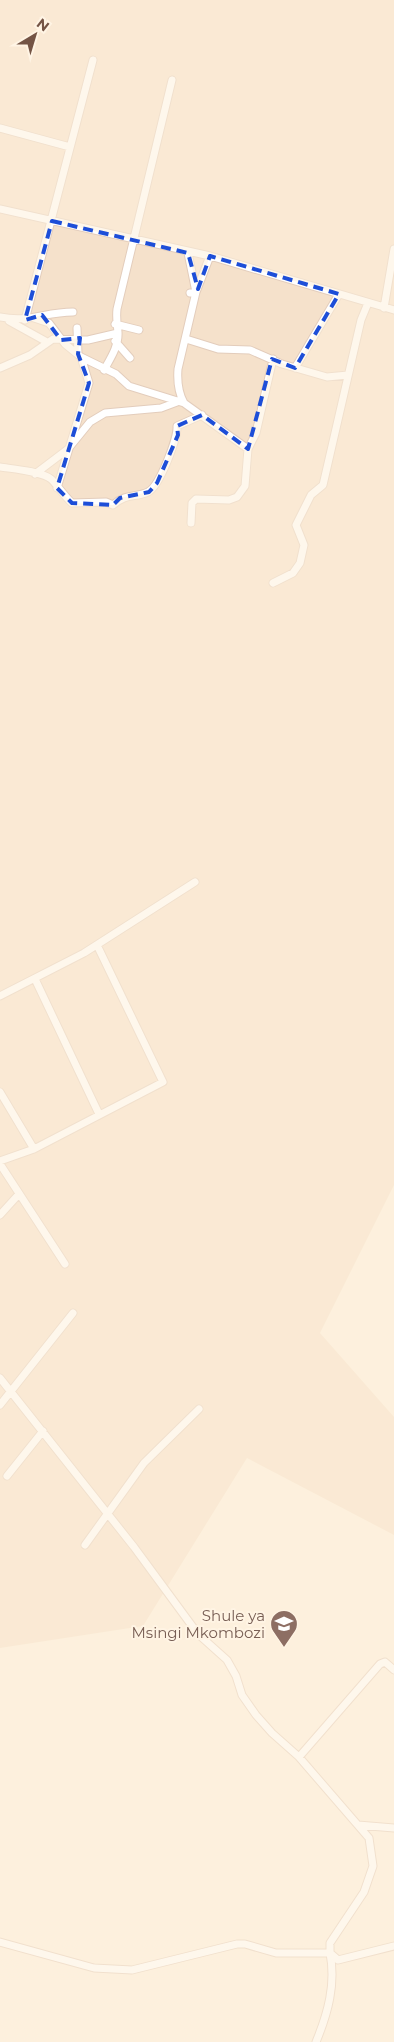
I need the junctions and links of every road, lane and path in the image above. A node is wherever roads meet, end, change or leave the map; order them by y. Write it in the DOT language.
graph roads {
  1 [pos="93,60"];
  2 [pos="172,80"];
  3 [pos="0,128"];
  4 [pos="70,147"];
  5 [pos="0,209"];
  6 [pos="52,222"];
  7 [pos="135,240"];
  8 [pos="394,249"];
  9 [pos="188,253"];
  10 [pos="210,256"];
  11 [pos="193,292"];
  12 [pos="338,294"];
  13 [pos="368,303"];
  14 [pos="384,308"];
  15 [pos="394,310"];
  16 [pos="73,312"];
  17 [pos="49,313"];
  18 [pos="0,316"];
  19 [pos="34,318"];
  20 [pos="26,320"];
  21 [pos="49,323"];
  22 [pos="115,324"];
  23 [pos="77,328"];
  24 [pos="139,330"];
  25 [pos="118,333"];
  26 [pos="106,334"];
  27 [pos="79,339"];
  28 [pos="186,339"];
  29 [pos="61,340"];
  30 [pos="47,342"];
  31 [pos="116,342"];
  32 [pos="80,355"];
  33 [pos="130,358"];
  34 [pos="273,359"];
  35 [pos="0,368"];
  36 [pos="295,368"];
  37 [pos="104,370"];
  38 [pos="348,375"];
  39 [pos="181,403"];
  40 [pos="202,416"];
  41 [pos="68,449"];
  42 [pos="248,449"];
  43 [pos="0,467"];
  44 [pos="35,474"];
  45 [pos="57,488"];
  46 [pos="191,523"];
  47 [pos="273,583"];
  48 [pos="195,882"];
  49 [pos="97,945"];
  50 [pos="35,979"];
  51 [pos="0,996"];
  52 [pos="0,1092"];
  53 [pos="99,1114"];
  54 [pos="34,1149"];
  55 [pos="0,1163"];
  56 [pos="19,1194"];
  57 [pos="0,1215"];
  58 [pos="65,1264"];
  59 [pos="73,1313"];
  60 [pos="0,1378"];
  61 [pos="11,1391"];
  62 [pos="0,1405"];
  63 [pos="200,1409"];
  64 [pos="42,1431"];
  65 [pos="7,1476"];
  66 [pos="107,1512"];
  67 [pos="85,1545"];
  68 [pos="394,1670"];
  69 [pos="299,1757"];
  70 [pos="358,1825"];
  71 [pos="394,1828"];
  72 [pos="0,1942"];
  73 [pos="394,1946"];
  74 [pos="330,1953"];
  75 [pos="316,2042"];
  1 -- 4 [label="street"];
  2 -- 7 [label="street"];
  3 -- 4 [label="street"];
  4 -- 6 [label="street"];
  5 -- 6 [label="street"];
  6 -- 7 [label="street"];
  6 -- 20 [label="street"];
  7 -- 9 [label="street"];
  7 -- 22 [label="street"];
  8 -- 14 [label="street"];
  9 -- 10 [label="street"];
  9 -- 11 [label="street"];
  10 -- 11 [label="street"];
  10 -- 12 [label="street"];
  11 -- 28 [label="street"];
  12 -- 13 [label="street"];
  12 -- 36 [label="street"];
  13 -- 14 [label="street"];
  13 -- 38 [label="street"];
  14 -- 15 [label="street"];
  16 -- 17 [label="street"];
  17 -- 19 [label="street"];
  17 -- 21 [label="street"];
  18 -- 20 [label="street"];
  18 -- 30 [label="street"];
  19 -- 20 [label="street"];
  19 -- 21 [label="street"];
  21 -- 29 [label="street"];
  22 -- 24 [label="street"];
  22 -- 25 [label="street"];
  23 -- 27 [label="street"];
  25 -- 26 [label="street"];
  25 -- 31 [label="street"];
  26 -- 27 [label="street"];
  26 -- 31 [label="street"];
  27 -- 29 [label="street"];
  27 -- 32 [label="street"];
  28 -- 34 [label="street"];
  28 -- 39 [label="street"];
  29 -- 30 [label="street"];
  29 -- 32 [label="street"];
  30 -- 35 [label="street"];
  31 -- 33 [label="street"];
  31 -- 37 [label="street"];
  32 -- 37 [label="street"];
  32 -- 41 [label="street"];
  34 -- 36 [label="street"];
  34 -- 42 [label="street"];
  36 -- 38 [label="street"];
  37 -- 39 [label="street"];
  38 -- 47 [label="street"];
  39 -- 40 [label="street"];
  39 -- 41 [label="street"];
  40 -- 42 [label="street"];
  40 -- 45 [label="street"];
  41 -- 44 [label="street"];
  41 -- 45 [label="street"];
  42 -- 46 [label="street"];
  43 -- 44 [label="street"];
  44 -- 45 [label="street"];
  48 -- 49 [label="street"];
  49 -- 50 [label="street"];
  49 -- 53 [label="street"];
  50 -- 51 [label="street"];
  50 -- 53 [label="street"];
  52 -- 54 [label="street"];
  53 -- 54 [label="street"];
  54 -- 55 [label="street"];
  55 -- 56 [label="street"];
  56 -- 57 [label="street"];
  56 -- 58 [label="street"];
  59 -- 61 [label="street"];
  60 -- 61 [label="street"];
  61 -- 62 [label="street"];
  61 -- 64 [label="street"];
  63 -- 66 [label="street"];
  64 -- 65 [label="street"];
  64 -- 66 [label="street"];
  66 -- 67 [label="street"];
  66 -- 69 [label="street"];
  68 -- 69 [label="street"];
  69 -- 70 [label="street"];
  70 -- 71 [label="street"];
  70 -- 74 [label="street"];
  72 -- 74 [label="street"];
  73 -- 74 [label="street"];
  74 -- 75 [label="street"];
}
